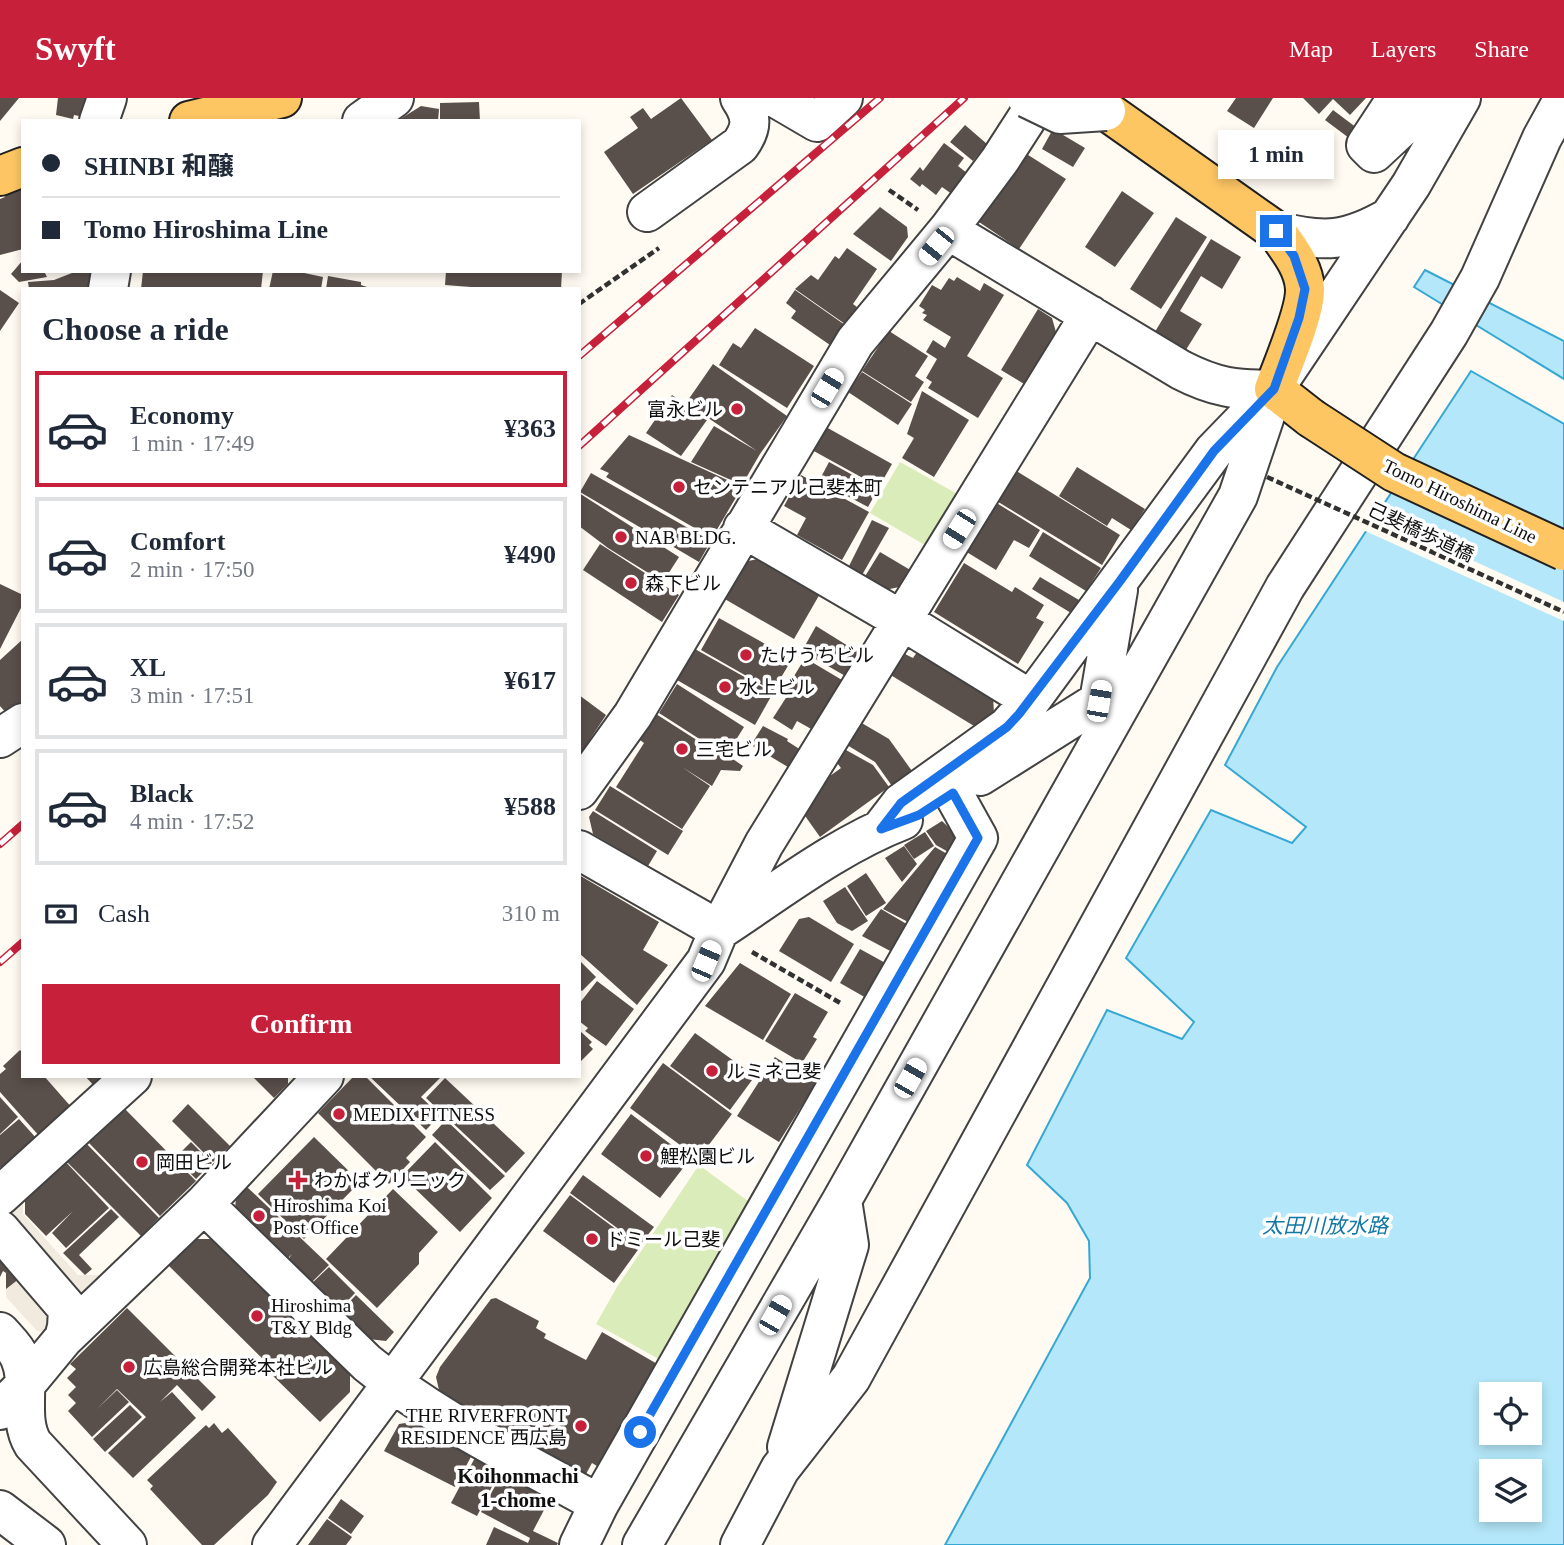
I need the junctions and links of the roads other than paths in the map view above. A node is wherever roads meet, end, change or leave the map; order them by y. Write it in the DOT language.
graph roads {
  1 [pos="107,98"];
  2 [pos="394,98"];
  3 [pos="740,98"];
  4 [pos="776,98"];
  5 [pos="842,98"];
  6 [pos="1027,98"];
  7 [pos="1040,98"];
  8 [pos="1397,98"];
  9 [pos="1433,98"];
  10 [pos="1461,98"];
  11 [pos="1564,98"];
  12 [pos="1097,105"];
  13 [pos="276,107"];
  14 [pos="100,119"];
  15 [pos="201,119"];
  16 [pos="365,119"];
  17 [pos="21,168"];
  18 [pos="0,176"];
  19 [pos="647,212"];
  20 [pos="1390,217"];
  21 [pos="934,220"];
  22 [pos="1276,231"];
  23 [pos="1090,315"];
  24 [pos="1274,389"];
  25 [pos="743,528"];
  26 [pos="1564,551"];
  27 [pos="1120,581"];
  28 [pos="903,621"];
  29 [pos="1149,652"];
  30 [pos="1031,700"];
  31 [pos="1099,701"];
  32 [pos="21,724"];
  33 [pos="0,738"];
  34 [pos="1088,762"];
  35 [pos="581,787"];
  36 [pos="953,793"];
  37 [pos="881,829"];
  38 [pos="581,851"];
  39 [pos="733,939"];
  40 [pos="130,1078"];
  41 [pos="320,1078"];
  42 [pos="5,1191"];
  43 [pos="842,1200"];
  44 [pos="204,1204"];
  45 [pos="0,1230"];
  46 [pos="0,1332"];
  47 [pos="64,1338"];
  48 [pos="392,1384"];
  49 [pos="13,1397"];
  50 [pos="780,1469"];
  51 [pos="599,1504"];
  52 [pos="1,1508"];
  53 [pos="46,1545"];
  54 [pos="127,1545"];
  55 [pos="272,1545"];
  56 [pos="579,1545"];
  57 [pos="642,1545"];
  58 [pos="740,1545"];
  1 -- 14 [label="street"];
  2 -- 16 [label="street"];
  3 -- 19 [label="street"];
  4 -- 5 [label="street"];
  6 -- 12 [label="street, bridge"];
  7 -- 21 [label="street"];
  8 -- 9 [label="street"];
  10 -- 20 [label="street"];
  11 -- 50 [label="street"];
  12 -- 22 [label="main road"];
  13 -- 15 [label="main road"];
  17 -- 18 [label="main road"];
  20 -- 22 [label="street"];
  20 -- 24 [label="street"];
  21 -- 23 [label="street"];
  21 -- 25 [label="street"];
  22 -- 24 [label="main road"];
  23 -- 24 [label="street"];
  23 -- 28 [label="street"];
  24 -- 26 [label="main road, Tomo Hiroshima Line, bridge"];
  24 -- 27 [label="street"];
  24 -- 29 [label="street"];
  25 -- 28 [label="street"];
  25 -- 35 [label="street"];
  27 -- 30 [label="street"];
  27 -- 31 [label="street"];
  28 -- 30 [label="street"];
  28 -- 39 [label="street"];
  29 -- 31 [label="street"];
  29 -- 34 [label="street"];
  30 -- 37 [label="street"];
  31 -- 34 [label="street"];
  31 -- 36 [label="street"];
  32 -- 33 [label="street"];
  34 -- 43 [label="street"];
  36 -- 37 [label="street"];
  36 -- 51 [label="street"];
  37 -- 39 [label="street"];
  38 -- 39 [label="street"];
  39 -- 48 [label="street"];
  40 -- 42 [label="street"];
  41 -- 44 [label="street"];
  43 -- 50 [label="street"];
  43 -- 57 [label="street"];
  44 -- 47 [label="street"];
  44 -- 48 [label="street"];
  45 -- 47 [label="street"];
  46 -- 49 [label="street"];
  47 -- 49 [label="street"];
  48 -- 51 [label="street"];
  48 -- 55 [label="street"];
  49 -- 54 [label="street"];
  50 -- 58 [label="street"];
  51 -- 56 [label="street"];
  52 -- 53 [label="street"];
}
